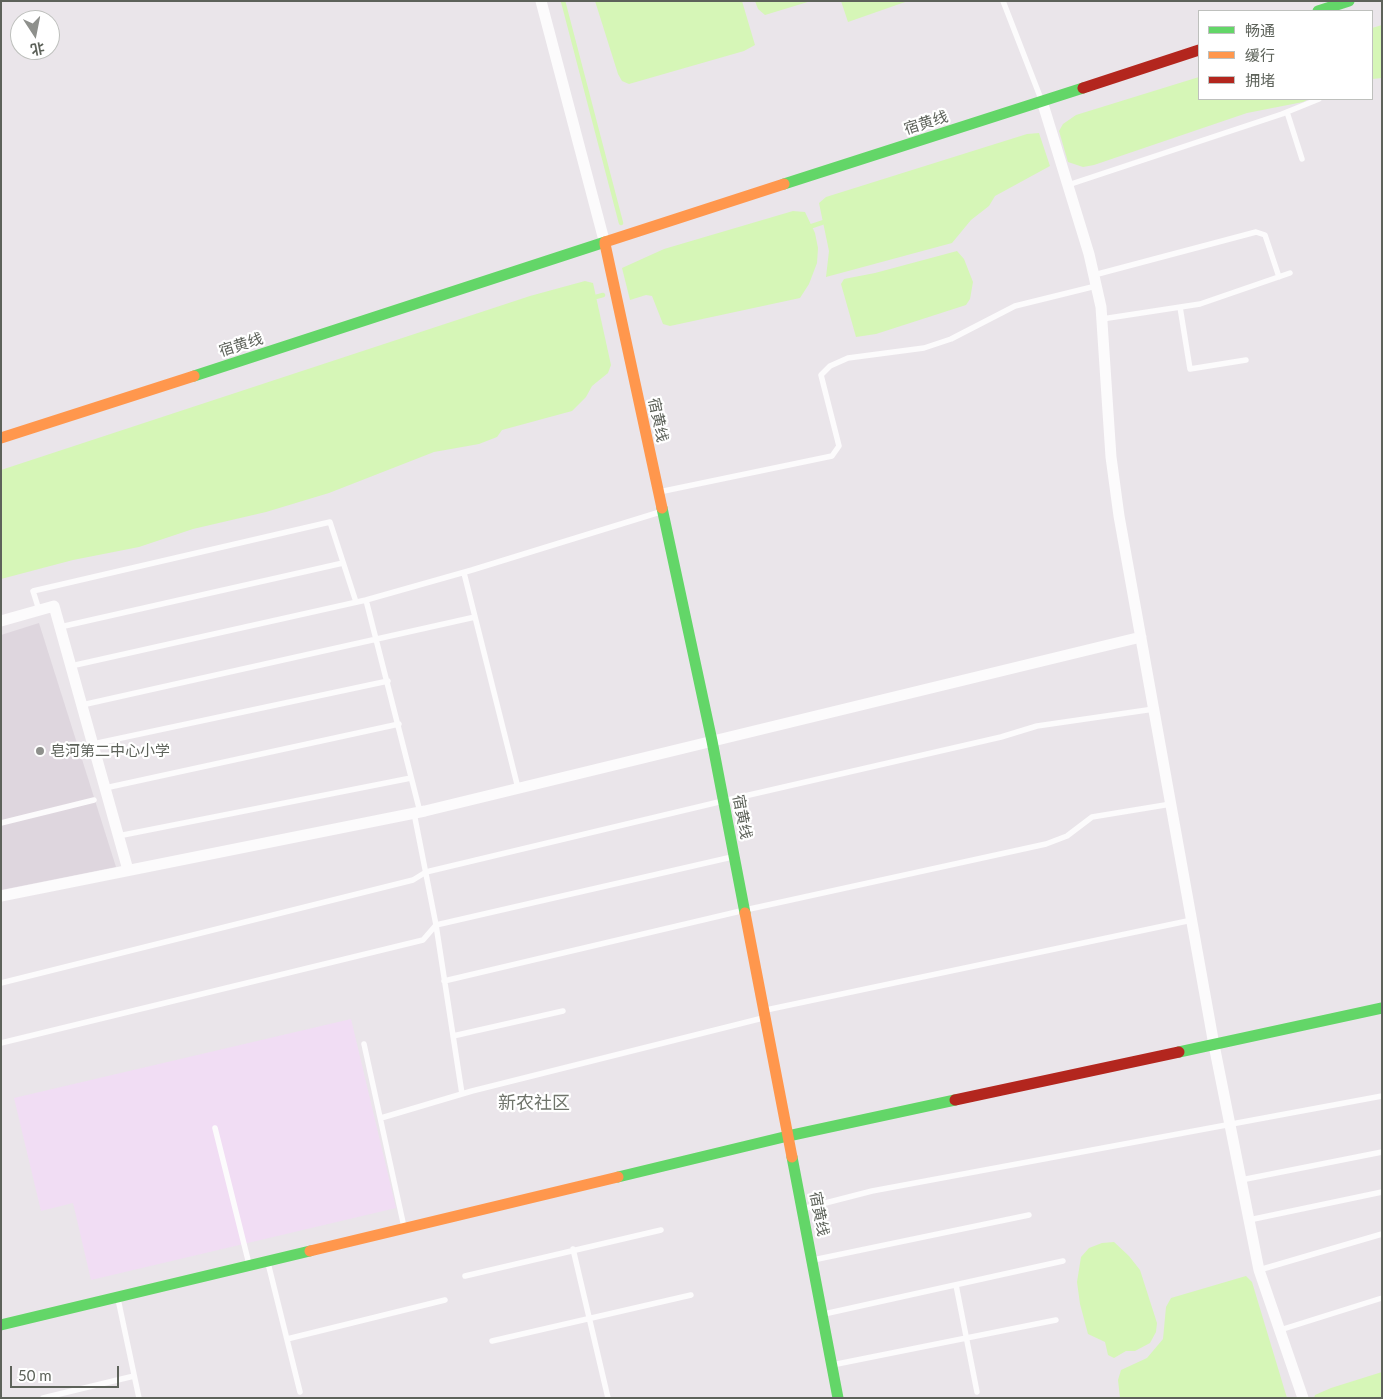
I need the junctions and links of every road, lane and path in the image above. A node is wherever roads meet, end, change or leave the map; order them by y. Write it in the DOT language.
graph roads {
  1 [pos="540,1"];
  2 [pos="1003,1"];
  3 [pos="1349,1"];
  4 [pos="1321,7"];
  5 [pos="1198,50"];
  6 [pos="1316,100"];
  7 [pos="1042,101"];
  8 [pos="1287,112"];
  9 [pos="1302,159"];
  10 [pos="1068,184"];
  11 [pos="605,244"];
  12 [pos="1290,273"];
  13 [pos="1279,277"];
  14 [pos="1095,281"];
  15 [pos="1180,307"];
  16 [pos="1102,319"];
  17 [pos="1246,360"];
  18 [pos="1,438"];
  19 [pos="658,492"];
  20 [pos="662,512"];
  21 [pos="343,564"];
  22 [pos="464,573"];
  23 [pos="366,600"];
  24 [pos="356,602"];
  25 [pos="38,610"];
  26 [pos="475,617"];
  27 [pos="1,621"];
  28 [pos="60,627"];
  29 [pos="1141,637"];
  30 [pos="377,639"];
  31 [pos="71,666"];
  32 [pos="388,681"];
  33 [pos="82,705"];
  34 [pos="1154,709"];
  35 [pos="399,724"];
  36 [pos="712,741"];
  37 [pos="93,744"];
  38 [pos="412,778"];
  39 [pos="105,788"];
  40 [pos="518,788"];
  41 [pos="94,800"];
  42 [pos="723,800"];
  43 [pos="1171,804"];
  44 [pos="417,812"];
  45 [pos="1,824"];
  46 [pos="118,836"];
  47 [pos="734,857"];
  48 [pos="128,870"];
  49 [pos="426,872"];
  50 [pos="1,896"];
  51 [pos="744,910"];
  52 [pos="1192,920"];
  53 [pos="436,925"];
  54 [pos="444,981"];
  55 [pos="1,983"];
  56 [pos="1382,1008"];
  57 [pos="563,1011"];
  58 [pos="765,1014"];
  59 [pos="453,1036"];
  60 [pos="1,1043"];
  61 [pos="364,1044"];
  62 [pos="1214,1044"];
  63 [pos="462,1094"];
  64 [pos="1382,1096"];
  65 [pos="381,1118"];
  66 [pos="1230,1124"];
  67 [pos="215,1128"];
  68 [pos="788,1136"];
  69 [pos="1382,1152"];
  70 [pos="1241,1180"];
  71 [pos="1382,1192"];
  72 [pos="802,1209"];
  73 [pos="1029,1215"];
  74 [pos="1249,1220"];
  75 [pos="404,1229"];
  76 [pos="661,1230"];
  77 [pos="1382,1234"];
  78 [pos="573,1249"];
  79 [pos="812,1260"];
  80 [pos="268,1261"];
  81 [pos="1063,1261"];
  82 [pos="250,1266"];
  83 [pos="1259,1270"];
  84 [pos="465,1276"];
  85 [pos="956,1285"];
  86 [pos="691,1294"];
  87 [pos="118,1297"];
  88 [pos="1382,1298"];
  89 [pos="445,1300"];
  90 [pos="822,1315"];
  91 [pos="590,1318"];
  92 [pos="1056,1320"];
  93 [pos="1,1325"];
  94 [pos="1280,1330"];
  95 [pos="966,1338"];
  96 [pos="287,1339"];
  97 [pos="492,1341"];
  98 [pos="832,1365"];
  99 [pos="134,1376"];
  100 [pos="300,1392"];
  101 [pos="977,1392"];
  102 [pos="43,1398"];
  103 [pos="139,1398"];
  104 [pos="608,1398"];
  105 [pos="838,1398"];
  106 [pos="1303,1398"];
  1 -- 11 [label="street"];
  2 -- 7 [label="lane"];
  3 -- 4 [label="main road"];
  5 -- 7 [label="main road, 宿黄线"];
  6 -- 8 [label="lane"];
  7 -- 10 [label="street"];
  7 -- 11 [label="main road, 宿黄线"];
  8 -- 9 [label="lane"];
  8 -- 10 [label="lane"];
  10 -- 14 [label="street"];
  11 -- 18 [label="main road, 宿黄线"];
  11 -- 19 [label="main road, 宿黄线"];
  12 -- 13 [label="lane"];
  13 -- 14 [label="lane"];
  13 -- 15 [label="lane"];
  14 -- 16 [label="street"];
  14 -- 19 [label="lane"];
  15 -- 16 [label="lane"];
  15 -- 17 [label="lane"];
  16 -- 29 [label="street"];
  19 -- 20 [label="main road, 宿黄线"];
  20 -- 22 [label="lane"];
  20 -- 36 [label="main road, 宿黄线"];
  21 -- 24 [label="lane"];
  21 -- 25 [label="lane"];
  21 -- 28 [label="lane"];
  22 -- 23 [label="lane"];
  22 -- 26 [label="lane"];
  23 -- 24 [label="lane"];
  23 -- 30 [label="lane"];
  24 -- 31 [label="lane"];
  25 -- 27 [label="street"];
  25 -- 28 [label="street"];
  26 -- 30 [label="lane"];
  26 -- 40 [label="lane"];
  28 -- 31 [label="street"];
  29 -- 34 [label="street"];
  29 -- 36 [label="street"];
  30 -- 32 [label="lane"];
  30 -- 33 [label="lane"];
  31 -- 33 [label="street"];
  32 -- 35 [label="lane"];
  32 -- 37 [label="lane"];
  33 -- 37 [label="street"];
  34 -- 42 [label="lane"];
  34 -- 43 [label="street"];
  35 -- 38 [label="lane"];
  35 -- 39 [label="lane"];
  36 -- 40 [label="street"];
  36 -- 42 [label="main road, 宿黄线"];
  37 -- 39 [label="street"];
  38 -- 44 [label="lane"];
  38 -- 46 [label="lane"];
  39 -- 46 [label="street"];
  40 -- 44 [label="street"];
  41 -- 45 [label="lane"];
  42 -- 47 [label="main road, 宿黄线"];
  42 -- 49 [label="lane"];
  43 -- 51 [label="lane"];
  43 -- 52 [label="street"];
  44 -- 48 [label="street"];
  44 -- 49 [label="lane"];
  46 -- 48 [label="street"];
  47 -- 51 [label="main road, 宿黄线"];
  47 -- 53 [label="lane"];
  48 -- 50 [label="street"];
  49 -- 53 [label="lane"];
  49 -- 55 [label="lane"];
  51 -- 54 [label="lane"];
  51 -- 58 [label="main road, 宿黄线"];
  52 -- 58 [label="lane"];
  52 -- 62 [label="street"];
  53 -- 54 [label="lane"];
  53 -- 60 [label="lane"];
  54 -- 59 [label="lane"];
  56 -- 62 [label="main road"];
  57 -- 59 [label="lane"];
  58 -- 63 [label="lane"];
  58 -- 68 [label="main road, 宿黄线"];
  59 -- 63 [label="lane"];
  61 -- 65 [label="lane"];
  62 -- 66 [label="street"];
  62 -- 68 [label="main road"];
  63 -- 65 [label="lane"];
  64 -- 66 [label="lane"];
  65 -- 75 [label="lane"];
  66 -- 70 [label="street"];
  66 -- 72 [label="lane"];
  67 -- 82 [label="lane"];
  68 -- 72 [label="main road, 宿黄线"];
  68 -- 75 [label="main road"];
  69 -- 70 [label="lane"];
  70 -- 74 [label="street"];
  71 -- 74 [label="lane"];
  72 -- 79 [label="main road, 宿黄线"];
  73 -- 79 [label="lane"];
  74 -- 83 [label="street"];
  75 -- 80 [label="main road"];
  76 -- 78 [label="lane"];
  77 -- 83 [label="lane"];
  78 -- 84 [label="lane"];
  78 -- 91 [label="lane"];
  79 -- 90 [label="main road, 宿黄线"];
  80 -- 82 [label="main road"];
  80 -- 96 [label="lane"];
  81 -- 85 [label="lane"];
  82 -- 87 [label="main road"];
  83 -- 94 [label="street"];
  85 -- 90 [label="lane"];
  85 -- 95 [label="lane"];
  86 -- 91 [label="lane"];
  87 -- 93 [label="main road"];
  87 -- 99 [label="lane"];
  88 -- 94 [label="lane"];
  89 -- 96 [label="lane"];
  90 -- 98 [label="main road, 宿黄线"];
  91 -- 97 [label="lane"];
  91 -- 104 [label="lane"];
  92 -- 95 [label="lane"];
  94 -- 106 [label="street"];
  95 -- 98 [label="lane"];
  95 -- 101 [label="lane"];
  96 -- 100 [label="lane"];
  98 -- 105 [label="main road, 宿黄线"];
  99 -- 102 [label="lane"];
  99 -- 103 [label="lane"];
}
